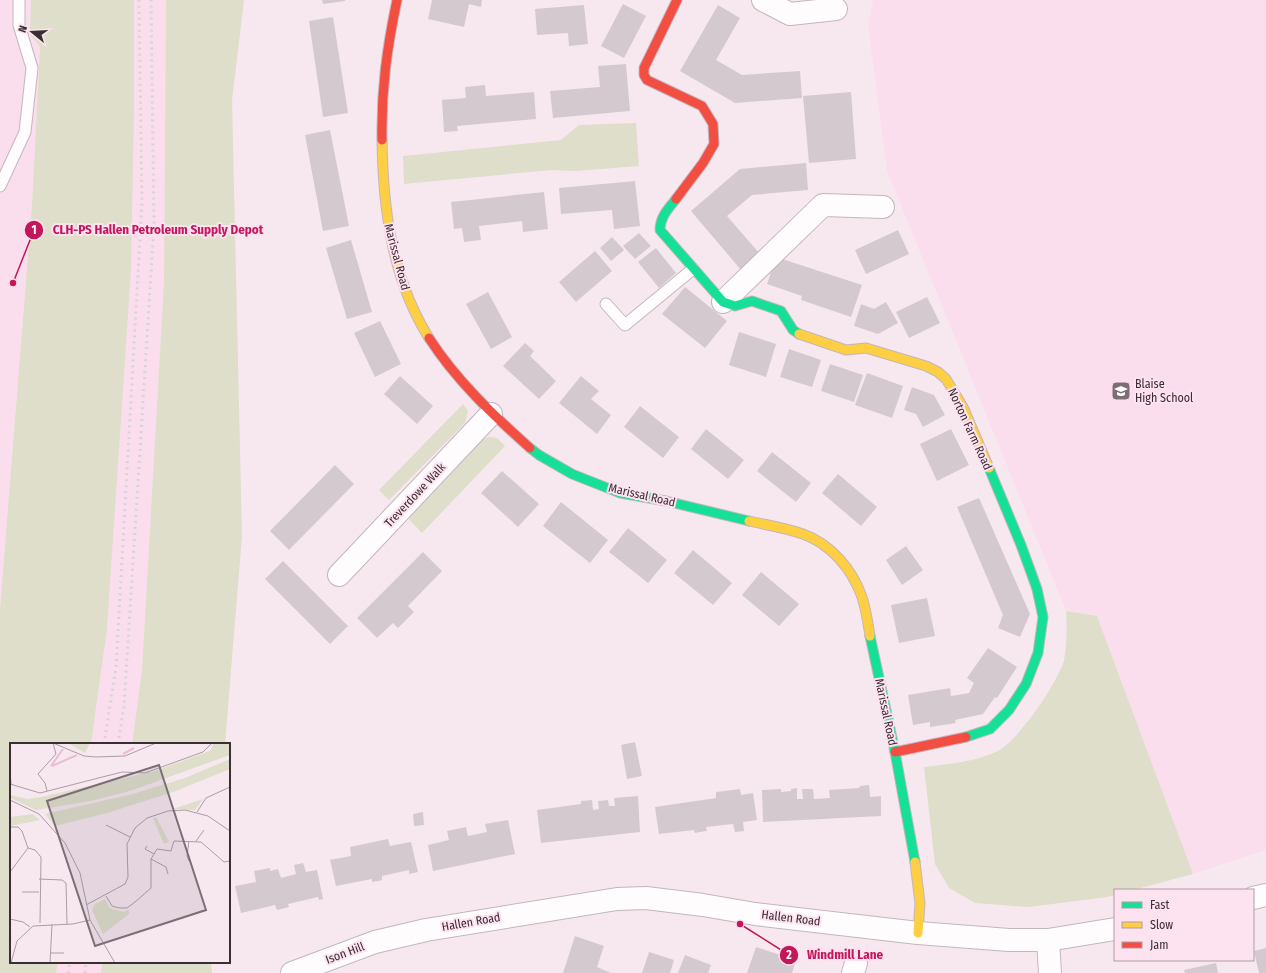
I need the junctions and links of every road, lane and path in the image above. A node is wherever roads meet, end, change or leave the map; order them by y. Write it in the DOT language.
graph roads {
  1 [pos="19,0"];
  2 [pos="398,0"];
  3 [pos="677,0"];
  4 [pos="763,0"];
  5 [pos="836,9"];
  6 [pos="0,186"];
  7 [pos="883,207"];
  8 [pos="693,269"];
  9 [pos="723,302"];
  10 [pos="606,304"];
  11 [pos="491,414"];
  12 [pos="339,575"];
  13 [pos="895,752"];
  14 [pos="1266,895"];
  15 [pos="1254,898"];
  16 [pos="1114,929"];
  17 [pos="918,933"];
  18 [pos="1048,940"];
  19 [pos="375,942"];
  20 [pos="292,973"];
  21 [pos="1050,973"];
  1 -- 6 [label="lane"];
  2 -- 11 [label="street, Marissal Road"];
  3 -- 8 [label="street"];
  4 -- 5 [label="street"];
  7 -- 9 [label="street"];
  8 -- 9 [label="street"];
  8 -- 10 [label="lane"];
  9 -- 13 [label="street, Norton Farm Road"];
  11 -- 12 [label="street, Treverdowe Walk"];
  11 -- 13 [label="street, Marissal Road"];
  13 -- 17 [label="street, Marissal Road"];
  14 -- 15 [label="street"];
  16 -- 18 [label="street, Hallen Road"];
  17 -- 18 [label="street, Hallen Road"];
  17 -- 19 [label="street, Hallen Road"];
  18 -- 21 [label="street"];
  19 -- 20 [label="street, Ison Hill"];
}
